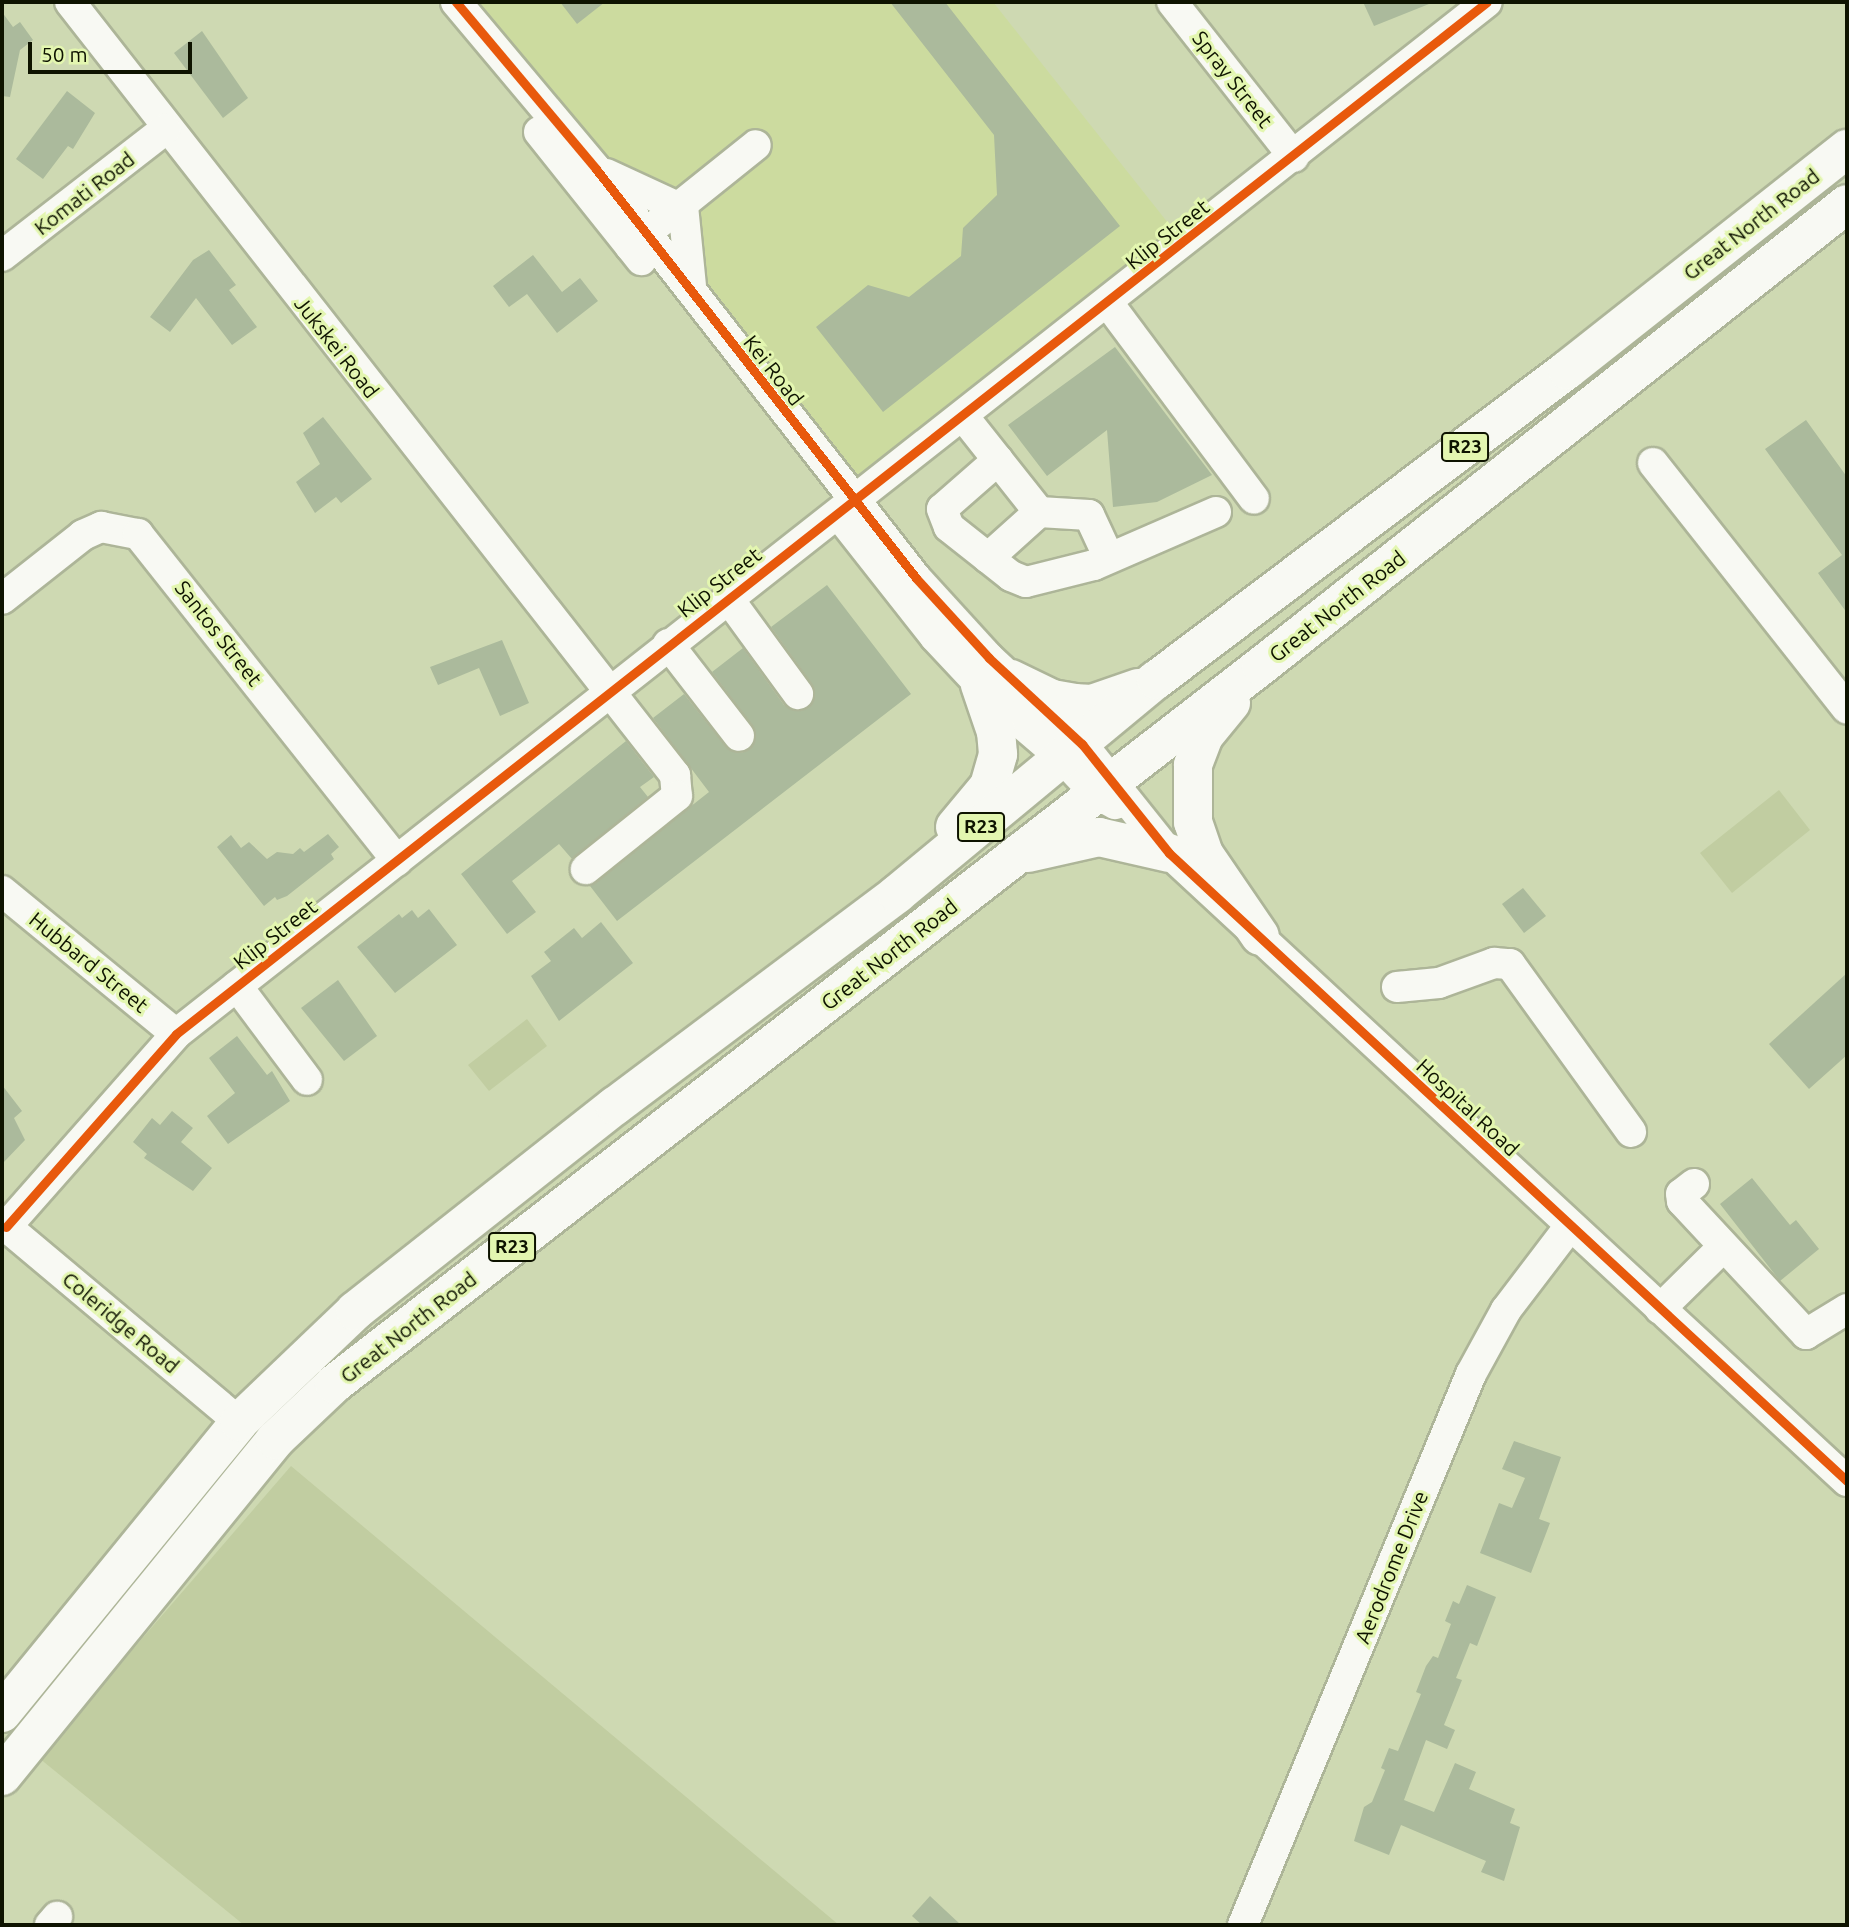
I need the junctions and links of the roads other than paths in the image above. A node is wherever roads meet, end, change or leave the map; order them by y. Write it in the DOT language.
graph roads {
  1 [pos="70,2"];
  2 [pos="436,2"];
  3 [pos="456,2"];
  4 [pos="1172,2"];
  5 [pos="1487,2"];
  6 [pos="166,129"];
  7 [pos="756,145"];
  8 [pos="1847,149"];
  9 [pos="1294,157"];
  10 [pos="596,169"];
  11 [pos="1847,204"];
  12 [pos="682,207"];
  13 [pos="638,239"];
  14 [pos="2,256"];
  15 [pos="692,291"];
  16 [pos="1108,303"];
  17 [pos="1567,370"];
  18 [pos="1593,406"];
  19 [pos="963,416"];
  20 [pos="998,460"];
  21 [pos="1653,463"];
  22 [pos="1254,499"];
  23 [pos="846,508"];
  24 [pos="1039,512"];
  25 [pos="1216,512"];
  26 [pos="988,558"];
  27 [pos="1109,558"];
  28 [pos="728,598"];
  29 [pos="2,599"];
  30 [pos="668,644"];
  31 [pos="1261,666"];
  32 [pos="1156,680"];
  33 [pos="995,682"];
  34 [pos="607,691"];
  35 [pos="798,694"];
  36 [pos="1847,709"];
  37 [pos="739,736"];
  38 [pos="1073,752"];
  39 [pos="1103,785"];
  40 [pos="1169,853"];
  41 [pos="1013,857"];
  42 [pos="397,861"];
  43 [pos="586,869"];
  44 [pos="2,891"];
  45 [pos="897,894"];
  46 [pos="1260,936"];
  47 [pos="237,986"];
  48 [pos="1397,987"];
  49 [pos="176,1034"];
  50 [pos="307,1080"];
  51 [pos="1631,1132"];
  52 [pos="1693,1184"];
  53 [pos="4,1225"];
  54 [pos="1570,1226"];
  55 [pos="1722,1248"];
  56 [pos="1660,1309"];
  57 [pos="1847,1309"];
  58 [pos="239,1422"];
  59 [pos="1847,1481"];
  60 [pos="2,1713"];
  61 [pos="2,1776"];
  62 [pos="1243,1925"];
  1 -- 6 [label="street, Jukskei Road"];
  2 -- 13 [label="street, Kei Road"];
  3 -- 10 [label="street, Kei Road"];
  4 -- 9 [label="street, Spray Street"];
  5 -- 9 [label="street, Klip Street"];
  6 -- 14 [label="street, Komati Road"];
  6 -- 34 [label="street, Jukskei Road"];
  7 -- 12 [label="street"];
  8 -- 17 [label="main road, Great North Road / R23"];
  9 -- 16 [label="street, Klip Street"];
  10 -- 12 [label="street"];
  10 -- 13 [label="street, Kei Road"];
  11 -- 18 [label="main road, Great North Road / R23"];
  12 -- 13 [label="street"];
  12 -- 15 [label="street"];
  13 -- 15 [label="street, Kei Road"];
  13 -- 23 [label="street, Kei Road"];
  15 -- 23 [label="street, Kei Road"];
  16 -- 19 [label="street, Klip Street"];
  16 -- 22 [label="street"];
  17 -- 18 [label="main road"];
  17 -- 32 [label="main road, Great North Road / R23"];
  18 -- 31 [label="main road, Great North Road / R23"];
  19 -- 20 [label="street"];
  19 -- 23 [label="street, Klip Street"];
  20 -- 24 [label="street"];
  20 -- 26 [label="street"];
  21 -- 36 [label="street"];
  23 -- 28 [label="street, Klip Street"];
  23 -- 33 [label="street, Kei Road"];
  24 -- 26 [label="street"];
  24 -- 27 [label="street"];
  25 -- 27 [label="street"];
  26 -- 27 [label="street"];
  28 -- 30 [label="street, Klip Street"];
  28 -- 35 [label="street"];
  29 -- 42 [label="street, Santos Street"];
  30 -- 34 [label="street, Klip Street"];
  30 -- 37 [label="street"];
  31 -- 39 [label="main road, Great North Road / R23"];
  31 -- 46 [label="main road"];
  32 -- 33 [label="main road"];
  32 -- 38 [label="main road, Great North Road / R23"];
  33 -- 38 [label="street, Kei Road"];
  33 -- 45 [label="main road"];
  34 -- 42 [label="street, Klip Street"];
  34 -- 43 [label="street, Jukskei Road"];
  38 -- 39 [label="street, Hospital Road"];
  38 -- 45 [label="main road, Great North Road / R23"];
  39 -- 40 [label="street, Hospital Road"];
  39 -- 41 [label="main road, Great North Road / R23"];
  40 -- 41 [label="main road"];
  40 -- 46 [label="street, Hospital Road"];
  41 -- 61 [label="main road, Great North Road / R23"];
  42 -- 47 [label="street, Klip Street"];
  44 -- 49 [label="street, Hubbard Street"];
  45 -- 58 [label="main road, Great North Road / R23"];
  46 -- 54 [label="street, Hospital Road"];
  47 -- 49 [label="street, Klip Street"];
  47 -- 50 [label="street"];
  48 -- 51 [label="street"];
  49 -- 53 [label="street, Klip Street"];
  52 -- 55 [label="street"];
  53 -- 58 [label="street, Coleridge Road"];
  54 -- 56 [label="street, Hospital Road"];
  54 -- 62 [label="street, Aerodrome Drive"];
  55 -- 56 [label="street"];
  55 -- 57 [label="street"];
  56 -- 59 [label="street, Hospital Road"];
  58 -- 60 [label="main road, Great North Road / R23"];
}
